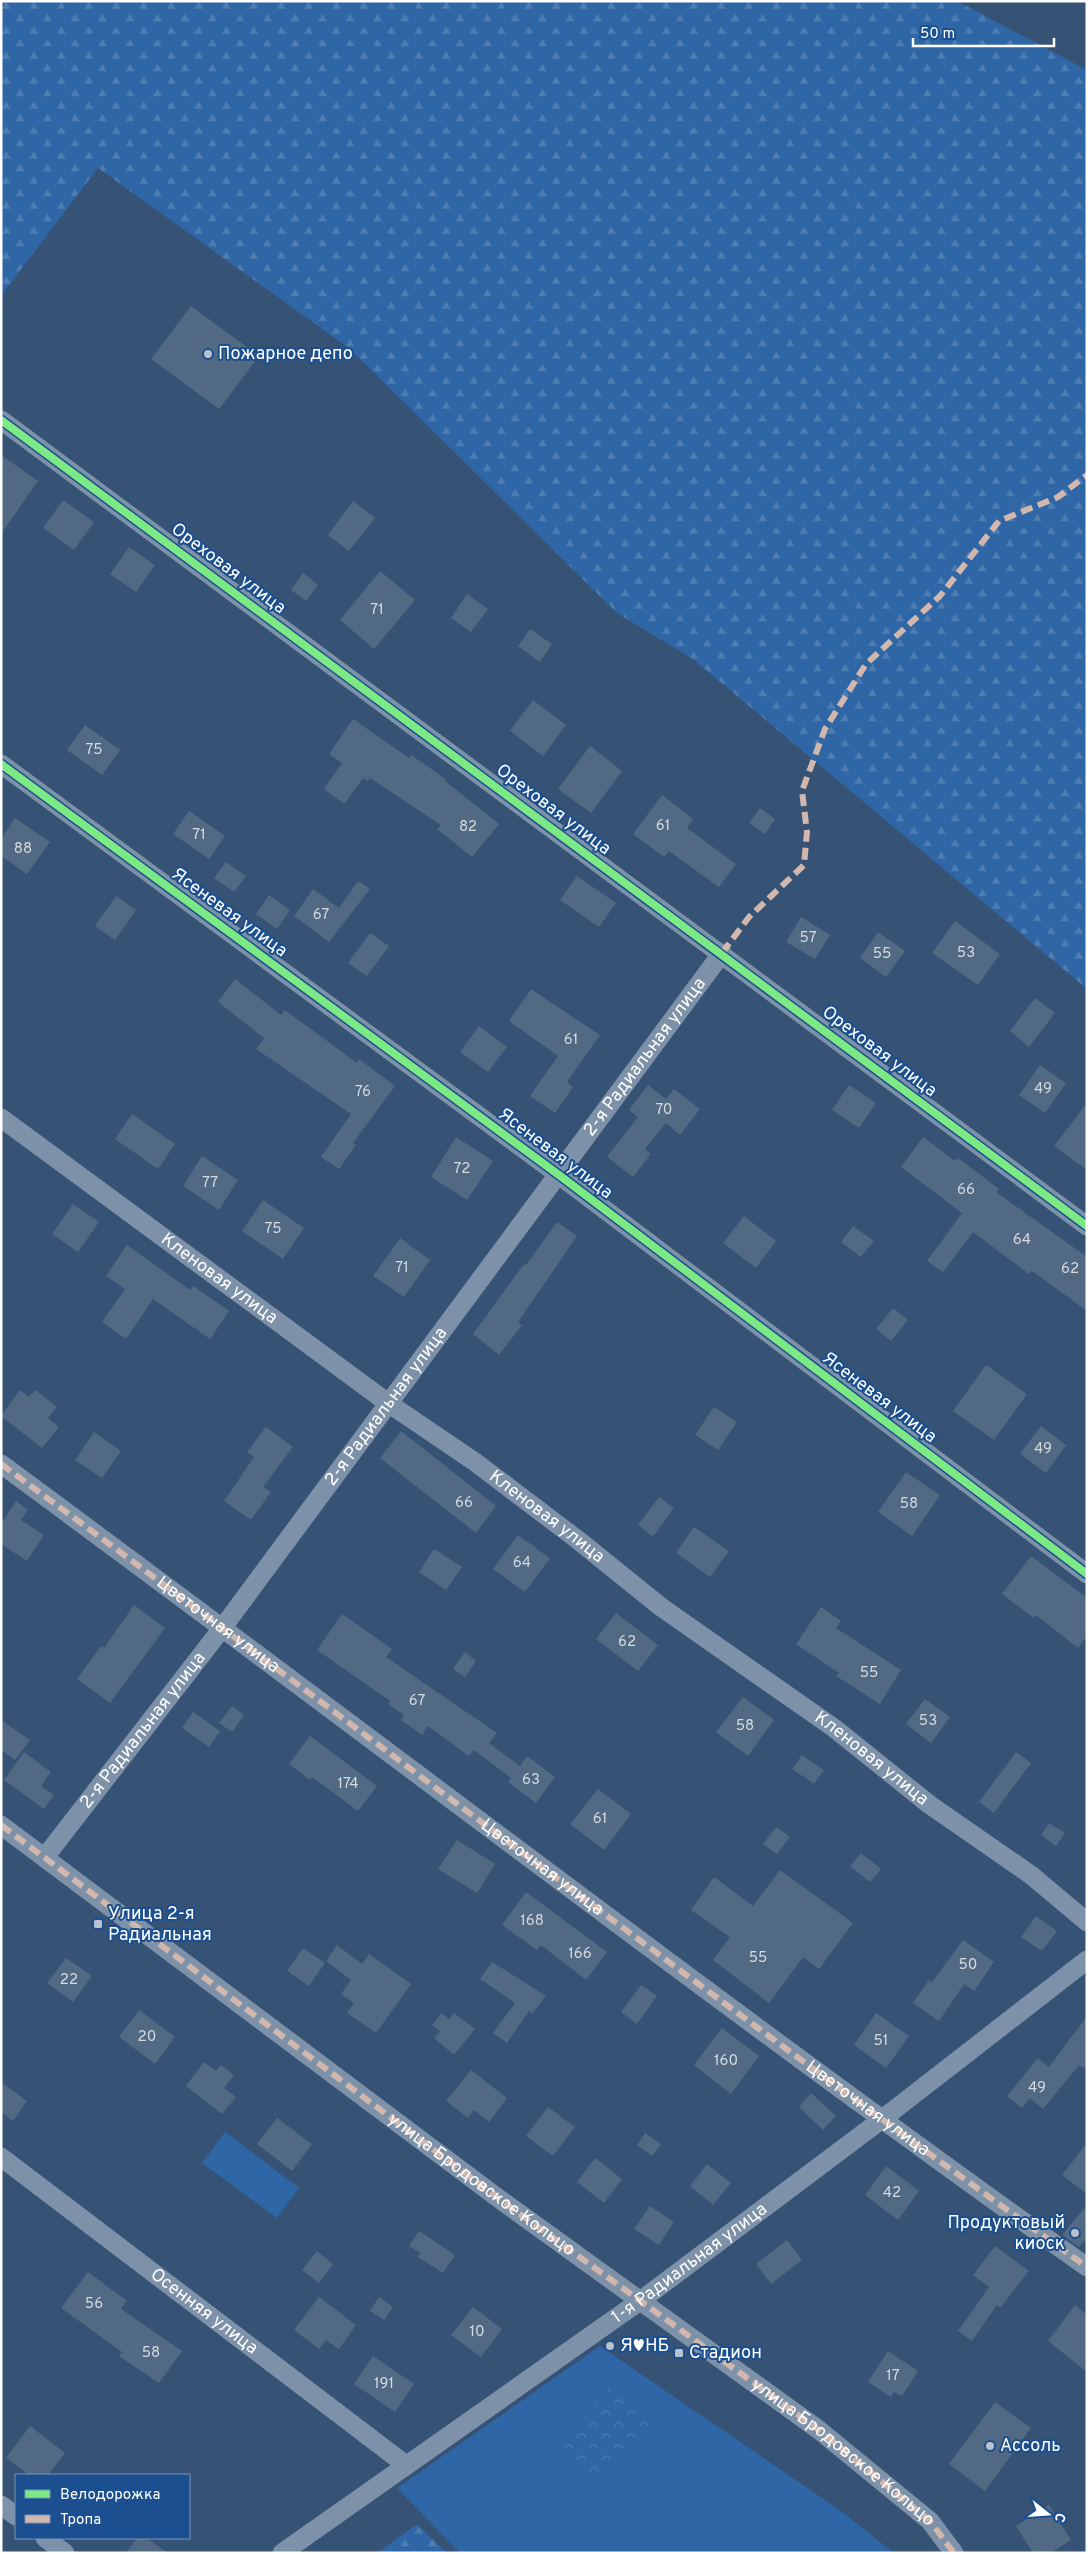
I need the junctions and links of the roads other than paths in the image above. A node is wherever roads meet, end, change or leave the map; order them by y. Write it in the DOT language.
graph roads {
  1 [pos="1,420"];
  2 [pos="1,764"];
  3 [pos="722,954"];
  4 [pos="1,1118"];
  5 [pos="559,1175"];
  6 [pos="1087,1226"];
  7 [pos="388,1403"];
  8 [pos="1,1464"];
  9 [pos="1087,1574"];
  10 [pos="223,1627"];
  11 [pos="1,1825"];
  12 [pos="45,1857"];
  13 [pos="1087,1922"];
  14 [pos="1087,1960"];
  15 [pos="881,2120"];
  16 [pos="1,2157"];
  17 [pos="1087,2267"];
  18 [pos="640,2301"];
  19 [pos="406,2465"];
  20 [pos="1,2505"];
  21 [pos="15,2515"];
  22 [pos="46,2539"];
  23 [pos="65,2553"];
  24 [pos="282,2553"];
  25 [pos="954,2553"];
  1 -- 3 [label="street, Ореховая улица"];
  2 -- 5 [label="street, Ясеневая улица"];
  3 -- 5 [label="street, 2-я Радиальная улица"];
  3 -- 6 [label="street, Ореховая улица"];
  4 -- 7 [label="street, Кленовая улица"];
  5 -- 7 [label="street, 2-я Радиальная улица"];
  5 -- 9 [label="street, Ясеневая улица"];
  7 -- 10 [label="street, 2-я Радиальная улица"];
  7 -- 13 [label="street, Кленовая улица"];
  8 -- 10 [label="street, Цветочная улица"];
  10 -- 12 [label="street, 2-я Радиальная улица"];
  10 -- 15 [label="street, Цветочная улица"];
  11 -- 12 [label="street, улица Бродовское Кольцо"];
  12 -- 18 [label="street, улица Бродовское Кольцо"];
  14 -- 15 [label="street, 1-я Радиальная улица"];
  15 -- 17 [label="street, Цветочная улица"];
  15 -- 18 [label="street, 1-я Радиальная улица"];
  16 -- 19 [label="street, Осенняя улица"];
  18 -- 19 [label="street, 1-я Радиальная улица"];
  18 -- 25 [label="street, улица Бродовское Кольцо"];
  19 -- 24 [label="street, 1-я Радиальная улица"];
  20 -- 21 [label="street"];
  22 -- 23 [label="street"];
}
